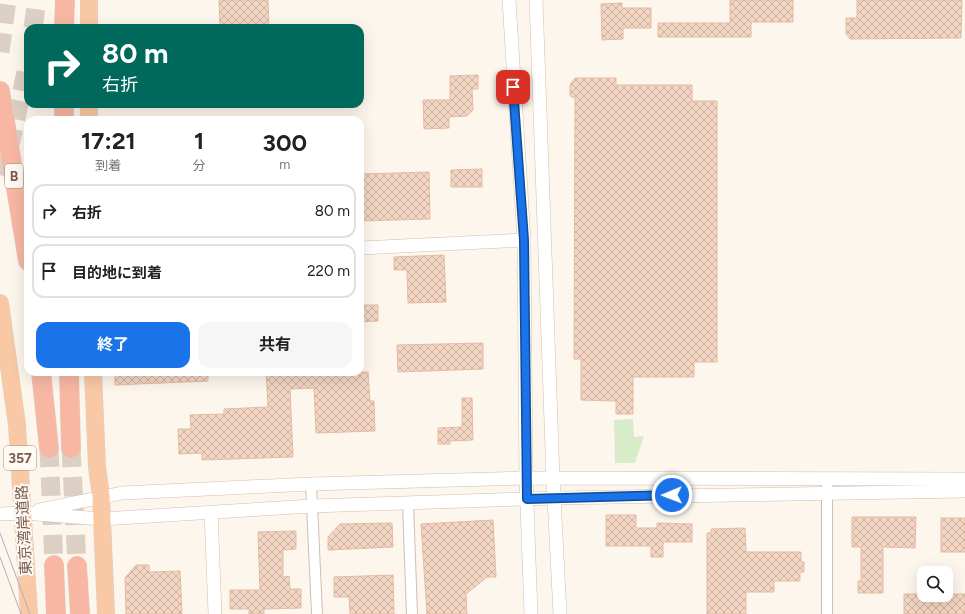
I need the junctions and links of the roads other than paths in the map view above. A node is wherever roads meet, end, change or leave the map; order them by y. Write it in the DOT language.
graph roads {
  1 [pos="64,0"];
  2 [pos="89,0"];
  3 [pos="509,0"];
  4 [pos="536,0"];
  5 [pos="64,24"];
  6 [pos="89,24"];
  7 [pos="0,91"];
  8 [pos="24,237"];
  9 [pos="524,240"];
  10 [pos="364,248"];
  11 [pos="0,303"];
  12 [pos="41,376"];
  13 [pos="69,376"];
  14 [pos="93,376"];
  15 [pos="49,448"];
  16 [pos="71,448"];
  17 [pos="526,478"];
  18 [pos="553,478"];
  19 [pos="827,479"];
  20 [pos="965,479"];
  21 [pos="311,484"];
  22 [pos="965,491"];
  23 [pos="827,492"];
  24 [pos="101,496"];
  25 [pos="555,498"];
  26 [pos="527,499"];
  27 [pos="408,503"];
  28 [pos="312,506"];
  29 [pos="211,512"];
  30 [pos="23,513"];
  31 [pos="0,514"];
  32 [pos="102,518"];
  33 [pos="54,565"];
  34 [pos="77,566"];
  35 [pos="29,614"];
  36 [pos="56,614"];
  37 [pos="80,614"];
  38 [pos="106,614"];
  39 [pos="215,614"];
  40 [pos="317,614"];
  41 [pos="412,614"];
  42 [pos="531,614"];
  43 [pos="560,614"];
  44 [pos="827,614"];
  1 -- 5 [label="highway"];
  2 -- 6 [label="highway"];
  3 -- 9 [label="street"];
  4 -- 18 [label="street"];
  7 -- 8 [label="highway, B"];
  9 -- 10 [label="street"];
  9 -- 17 [label="street"];
  11 -- 30 [label="highway, 東京湾岸道路 / 357"];
  12 -- 15 [label="highway"];
  13 -- 16 [label="highway"];
  14 -- 24 [label="highway"];
  17 -- 18 [label="street"];
  17 -- 21 [label="street"];
  17 -- 26 [label="street"];
  18 -- 19 [label="street"];
  18 -- 25 [label="street"];
  19 -- 20 [label="street"];
  19 -- 23 [label="street"];
  21 -- 24 [label="street"];
  21 -- 28 [label="street"];
  22 -- 23 [label="street"];
  23 -- 25 [label="street"];
  23 -- 44 [label="street"];
  24 -- 30 [label="street"];
  24 -- 32 [label="highway"];
  25 -- 26 [label="street"];
  25 -- 43 [label="street"];
  26 -- 27 [label="street"];
  26 -- 42 [label="street"];
  27 -- 28 [label="street"];
  27 -- 41 [label="street"];
  28 -- 29 [label="street"];
  28 -- 40 [label="street"];
  29 -- 32 [label="street"];
  29 -- 39 [label="street"];
  30 -- 31 [label="street"];
  30 -- 32 [label="street"];
  30 -- 35 [label="highway, 東京湾岸道路 / 357"];
  32 -- 38 [label="highway"];
  33 -- 36 [label="highway"];
  34 -- 37 [label="highway"];
}
